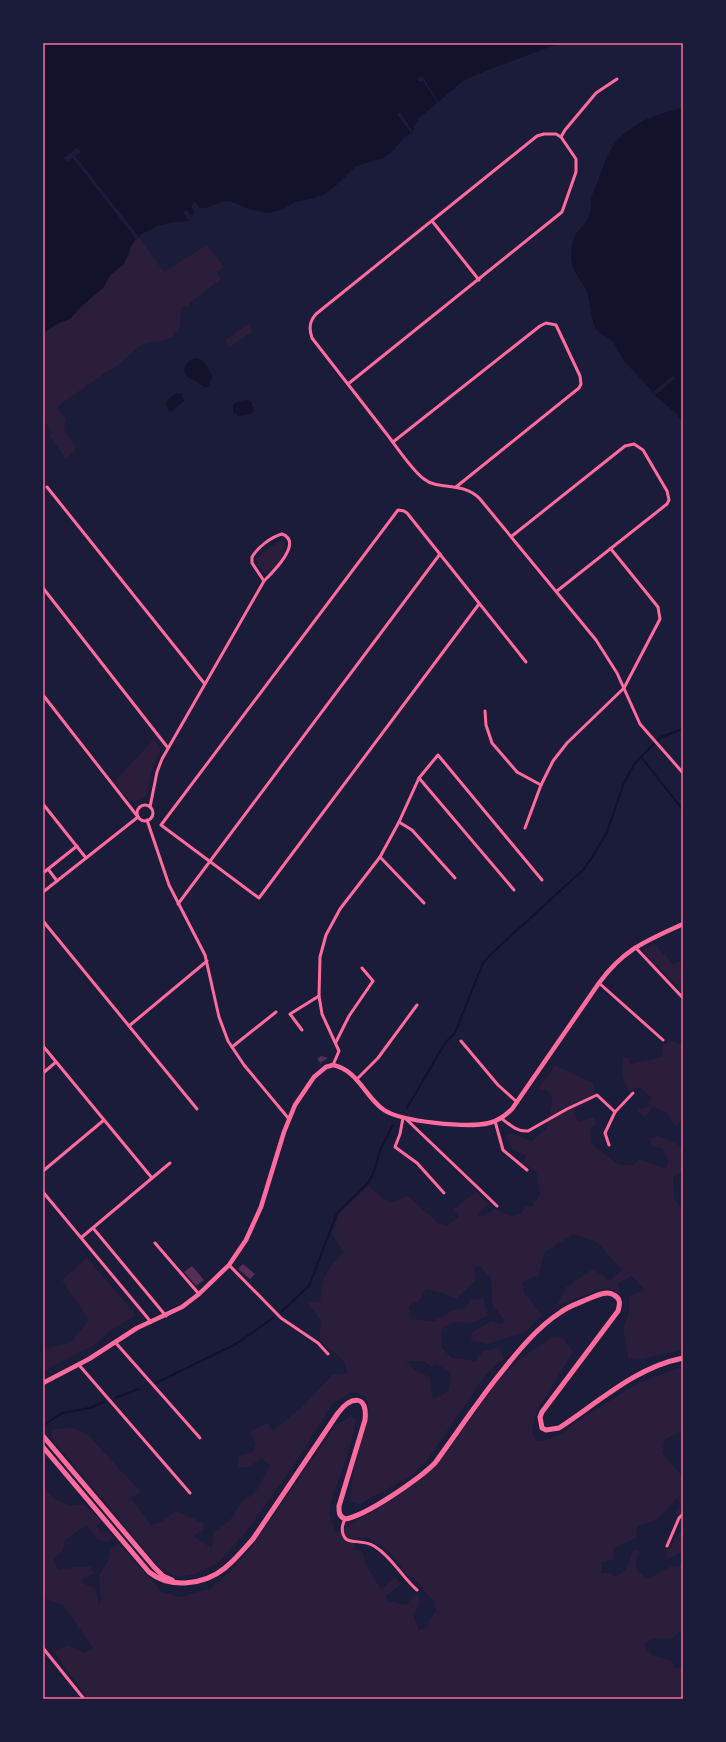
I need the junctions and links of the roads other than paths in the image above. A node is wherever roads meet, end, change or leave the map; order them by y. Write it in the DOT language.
graph roads {
  1 [pos="617,79"];
  2 [pos="561,137"];
  3 [pos="432,221"];
  4 [pos="479,280"];
  5 [pos="348,384"];
  6 [pos="393,442"];
  7 [pos="47,487"];
  8 [pos="456,487"];
  9 [pos="512,536"];
  10 [pos="611,549"];
  11 [pos="440,554"];
  12 [pos="264,581"];
  13 [pos="43,588"];
  14 [pos="557,591"];
  15 [pos="480,604"];
  16 [pos="526,662"];
  17 [pos="204,683"];
  18 [pos="624,688"];
  19 [pos="43,695"];
  20 [pos="485,710"];
  21 [pos="168,748"];
  22 [pos="683,767"];
  23 [pos="680,770"];
  24 [pos="683,773"];
  25 [pos="419,778"];
  26 [pos="541,785"];
  27 [pos="43,804"];
  28 [pos="150,806"];
  29 [pos="138,817"];
  30 [pos="147,820"];
  31 [pos="399,822"];
  32 [pos="525,828"];
  33 [pos="77,846"];
  34 [pos="380,857"];
  35 [pos="86,858"];
  36 [pos="210,862"];
  37 [pos="48,869"];
  38 [pos="43,873"];
  39 [pos="455,878"];
  40 [pos="542,880"];
  41 [pos="57,881"];
  42 [pos="514,890"];
  43 [pos="43,892"];
  44 [pos="178,904"];
  45 [pos="424,904"];
  46 [pos="43,922"];
  47 [pos="683,924"];
  48 [pos="635,947"];
  49 [pos="207,961"];
  50 [pos="362,968"];
  51 [pos="599,983"];
  52 [pos="319,996"];
  53 [pos="683,998"];
  54 [pos="417,1005"];
  55 [pos="276,1012"];
  56 [pos="129,1026"];
  57 [pos="302,1030"];
  58 [pos="663,1040"];
  59 [pos="461,1041"];
  60 [pos="336,1042"];
  61 [pos="43,1046"];
  62 [pos="232,1047"];
  63 [pos="56,1062"];
  64 [pos="333,1065"];
  65 [pos="43,1073"];
  66 [pos="356,1080"];
  67 [pos="634,1093"];
  68 [pos="517,1102"];
  69 [pos="197,1109"];
  70 [pos="614,1112"];
  71 [pos="501,1118"];
  72 [pos="289,1119"];
  73 [pos="405,1119"];
  74 [pos="104,1120"];
  75 [pos="495,1121"];
  76 [pos="609,1146"];
  77 [pos="170,1163"];
  78 [pos="527,1170"];
  79 [pos="43,1171"];
  80 [pos="152,1178"];
  81 [pos="43,1192"];
  82 [pos="444,1193"];
  83 [pos="497,1206"];
  84 [pos="93,1228"];
  85 [pos="82,1237"];
  86 [pos="155,1243"];
  87 [pos="229,1265"];
  88 [pos="199,1294"];
  89 [pos="166,1316"];
  90 [pos="152,1322"];
  91 [pos="115,1342"];
  92 [pos="328,1354"];
  93 [pos="683,1358"];
  94 [pos="79,1365"];
  95 [pos="43,1384"];
  96 [pos="43,1436"];
  97 [pos="200,1438"];
  98 [pos="43,1447"];
  99 [pos="190,1493"];
  100 [pos="683,1514"];
  101 [pos="345,1519"];
  102 [pos="667,1546"];
  103 [pos="180,1583"];
  104 [pos="416,1590"];
  105 [pos="43,1648"];
  106 [pos="84,1699"];
  1 -- 2 [label="street"];
  2 -- 3 [label="street"];
  2 -- 4 [label="street"];
  3 -- 4 [label="street"];
  3 -- 5 [label="street"];
  4 -- 5 [label="street"];
  5 -- 6 [label="street"];
  6 -- 8 [label="street"];
  6 -- 8 [label="street"];
  7 -- 17 [label="street"];
  8 -- 9 [label="street"];
  9 -- 10 [label="street"];
  9 -- 14 [label="street"];
  10 -- 14 [label="street"];
  10 -- 18 [label="street"];
  11 -- 15 [label="street"];
  11 -- 36 [label="street"];
  11 -- 36 [label="street"];
  12 -- 12 [label="street"];
  12 -- 17 [label="street"];
  13 -- 21 [label="street"];
  14 -- 18 [label="street"];
  15 -- 16 [label="street"];
  15 -- 36 [label="street"];
  17 -- 21 [label="street"];
  18 -- 23 [label="street"];
  18 -- 26 [label="street"];
  19 -- 29 [label="street"];
  20 -- 26 [label="street"];
  21 -- 28 [label="street"];
  22 -- 23 [label="street"];
  23 -- 24 [label="street"];
  25 -- 31 [label="street"];
  25 -- 40 [label="street"];
  25 -- 42 [label="street"];
  26 -- 32 [label="street"];
  27 -- 33 [label="street"];
  28 -- 29 [label="street"];
  28 -- 30 [label="street"];
  29 -- 30 [label="street"];
  29 -- 35 [label="street"];
  30 -- 44 [label="street"];
  31 -- 34 [label="street"];
  31 -- 39 [label="street"];
  33 -- 35 [label="street"];
  33 -- 37 [label="street"];
  34 -- 45 [label="street"];
  34 -- 52 [label="street"];
  35 -- 41 [label="street"];
  36 -- 44 [label="street"];
  37 -- 38 [label="street"];
  37 -- 41 [label="street"];
  41 -- 43 [label="street"];
  44 -- 49 [label="street"];
  46 -- 56 [label="street"];
  47 -- 48 [label="main road"];
  48 -- 51 [label="main road"];
  48 -- 53 [label="street"];
  49 -- 56 [label="street"];
  49 -- 62 [label="street"];
  50 -- 60 [label="street"];
  51 -- 58 [label="street"];
  51 -- 68 [label="main road"];
  52 -- 57 [label="street"];
  52 -- 60 [label="street"];
  54 -- 66 [label="street"];
  55 -- 62 [label="street"];
  56 -- 69 [label="street"];
  59 -- 68 [label="street"];
  60 -- 64 [label="street"];
  61 -- 63 [label="street"];
  62 -- 72 [label="street"];
  63 -- 65 [label="street"];
  63 -- 74 [label="street"];
  64 -- 66 [label="main road"];
  64 -- 72 [label="main road"];
  66 -- 73 [label="main road"];
  67 -- 70 [label="street"];
  68 -- 71 [label="main road"];
  70 -- 71 [label="street"];
  70 -- 76 [label="street"];
  71 -- 75 [label="main road"];
  72 -- 87 [label="main road"];
  73 -- 75 [label="main road"];
  73 -- 82 [label="street"];
  73 -- 83 [label="street"];
  74 -- 79 [label="street"];
  74 -- 80 [label="street"];
  75 -- 78 [label="street"];
  77 -- 80 [label="street"];
  80 -- 84 [label="street"];
  81 -- 85 [label="street"];
  84 -- 85 [label="street"];
  84 -- 89 [label="street"];
  85 -- 90 [label="street"];
  86 -- 88 [label="street"];
  87 -- 88 [label="main road"];
  87 -- 92 [label="street"];
  88 -- 89 [label="main road"];
  89 -- 90 [label="main road"];
  90 -- 91 [label="main road"];
  91 -- 94 [label="main road"];
  91 -- 97 [label="street"];
  93 -- 101 [label="main road"];
  94 -- 95 [label="main road"];
  94 -- 99 [label="street"];
  96 -- 103 [label="main road"];
  98 -- 103 [label="main road"];
  100 -- 102 [label="street"];
  101 -- 103 [label="main road"];
  101 -- 104 [label="street"];
  105 -- 106 [label="street"];
}
